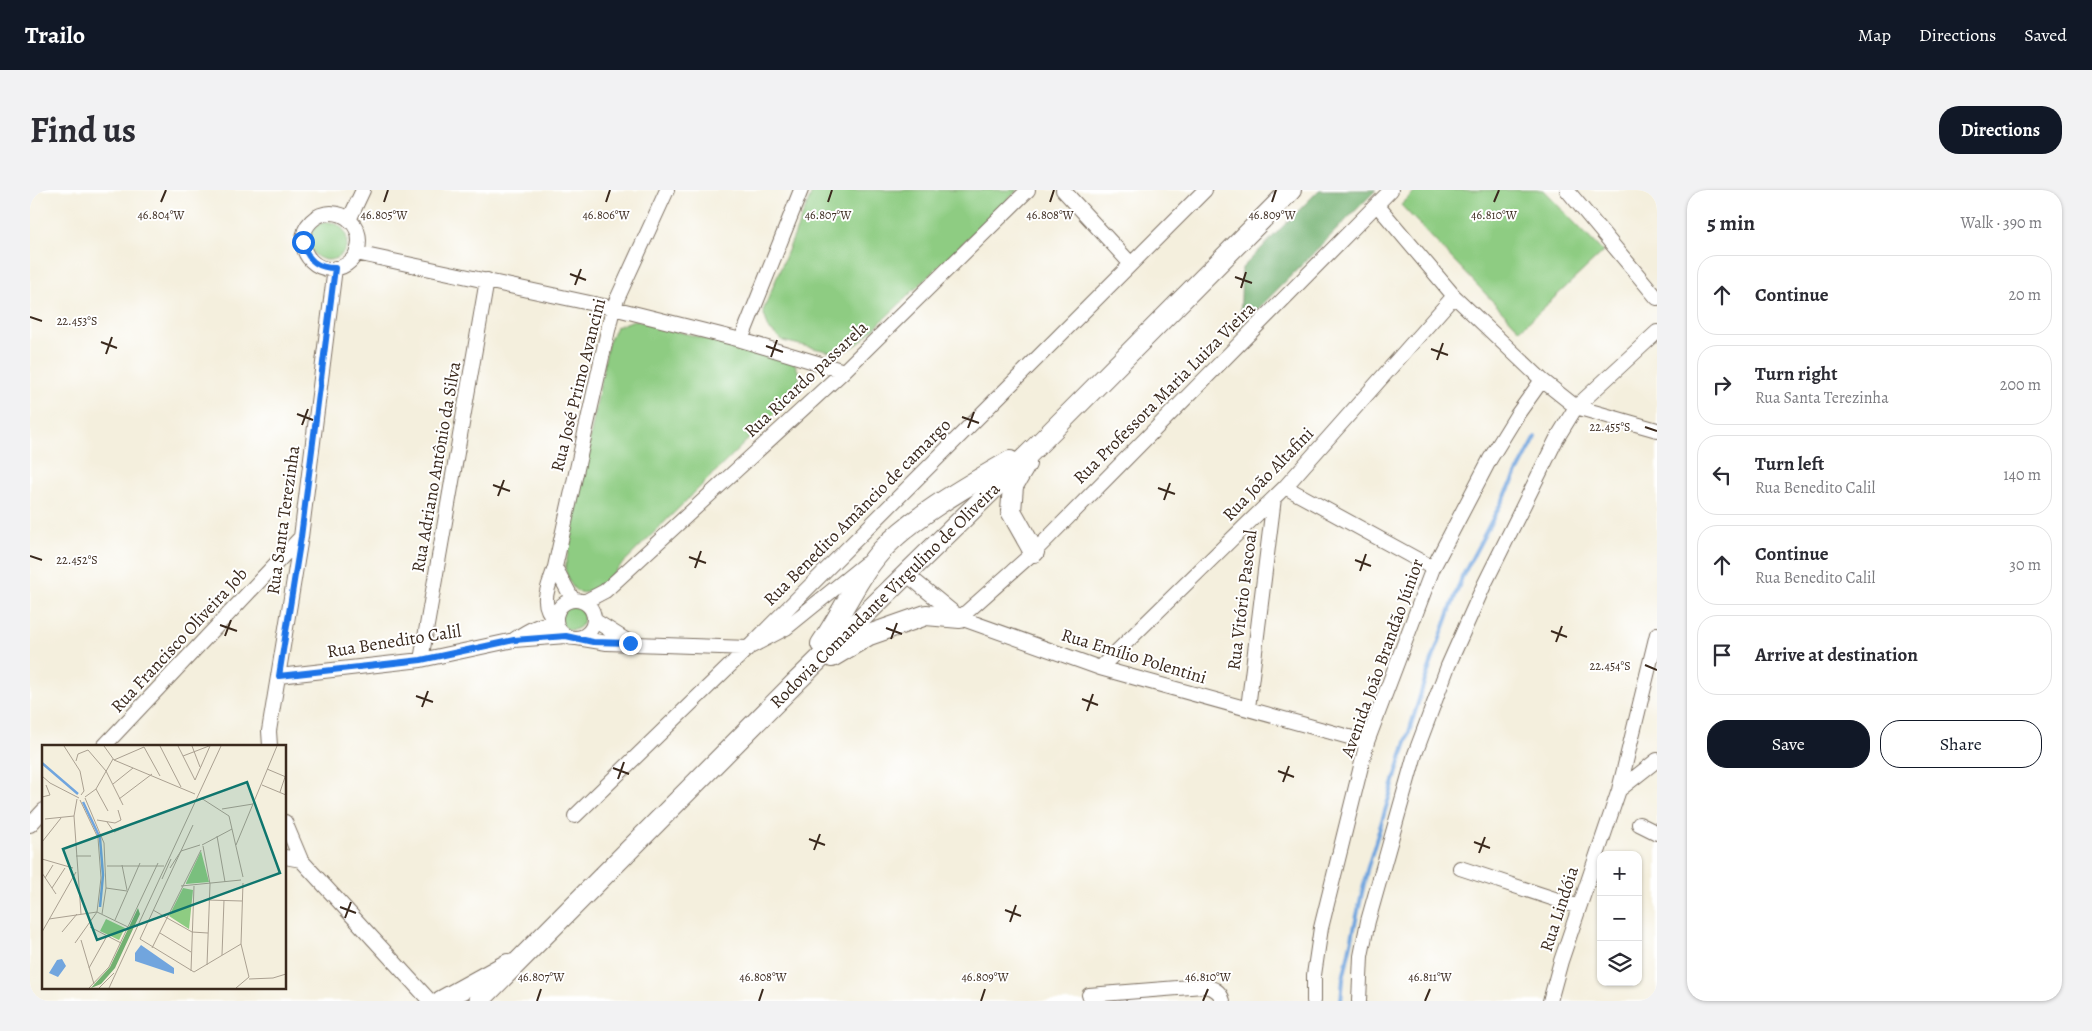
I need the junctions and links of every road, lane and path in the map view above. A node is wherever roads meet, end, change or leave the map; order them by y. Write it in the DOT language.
graph roads {
  1 [pos="363,190"];
  2 [pos="667,190"];
  3 [pos="801,190"];
  4 [pos="1028,190"];
  5 [pos="1063,190"];
  6 [pos="1205,190"];
  7 [pos="1291,190"];
  8 [pos="1391,190"];
  9 [pos="1569,191"];
  10 [pos="1377,205"];
  11 [pos="349,220"];
  12 [pos="356,253"];
  13 [pos="1131,264"];
  14 [pos="335,268"];
  15 [pos="487,280"];
  16 [pos="1454,296"];
  17 [pos="1657,298"];
  18 [pos="613,308"];
  19 [pos="1657,332"];
  20 [pos="741,340"];
  21 [pos="844,371"];
  22 [pos="1542,380"];
  23 [pos="1576,407"];
  24 [pos="1657,430"];
  25 [pos="1036,447"];
  26 [pos="1285,487"];
  27 [pos="1274,498"];
  28 [pos="301,537"];
  29 [pos="881,551"];
  30 [pos="1034,552"];
  31 [pos="555,567"];
  32 [pos="1433,568"];
  33 [pos="905,573"];
  34 [pos="605,591"];
  35 [pos="578,601"];
  36 [pos="594,618"];
  37 [pos="960,618"];
  38 [pos="556,621"];
  39 [pos="1657,634"];
  40 [pos="572,637"];
  41 [pos="514,640"];
  42 [pos="630,643"];
  43 [pos="748,648"];
  44 [pos="421,660"];
  45 [pos="1100,668"];
  46 [pos="279,676"];
  47 [pos="794,684"];
  48 [pos="1248,708"];
  49 [pos="1367,742"];
  50 [pos="105,745"];
  51 [pos="270,745"];
  52 [pos="1657,760"];
  53 [pos="1619,790"];
  54 [pos="42,812"];
  55 [pos="575,816"];
  56 [pos="286,824"];
  57 [pos="1639,824"];
  58 [pos="30,825"];
  59 [pos="1657,833"];
  60 [pos="286,856"];
  61 [pos="301,860"];
  62 [pos="1460,868"];
  63 [pos="1579,907"];
  64 [pos="529,952"];
  65 [pos="1089,995"];
  66 [pos="430,1001"];
  67 [pos="441,1001"];
  68 [pos="455,1001"];
  69 [pos="479,1001"];
  70 [pos="497,1001"];
  71 [pos="1223,1001"];
  72 [pos="1314,1001"];
  73 [pos="1359,1001"];
  74 [pos="1550,1001"];
  1 -- 11 [label="street"];
  2 -- 18 [label="street, Rua José Primo Avancini"];
  3 -- 20 [label="street"];
  4 -- 21 [label="street, Rua Ricardo passarela"];
  5 -- 13 [label="street"];
  6 -- 13 [label="street, Rua Benedito Amâncio de camargo"];
  7 -- 25 [label="highway, Rodovia Comandante Virgulino de Oliveira"];
  8 -- 10 [label="street, Rua Professora Maria Luiza Vieira"];
  9 -- 17 [label="street"];
  10 -- 16 [label="street"];
  10 -- 30 [label="street, Rua Professora Maria Luiza Vieira"];
  11 -- 12 [label="street"];
  11 -- 14 [label="street"];
  12 -- 14 [label="street"];
  12 -- 15 [label="street"];
  13 -- 43 [label="street, Rua Benedito Amâncio de camargo"];
  14 -- 28 [label="street, Rua Santa Terezinha"];
  15 -- 18 [label="street"];
  15 -- 44 [label="street, Rua Adriano Antônio da Silva"];
  16 -- 22 [label="street"];
  16 -- 26 [label="street, Rua João Altafini"];
  18 -- 20 [label="street"];
  18 -- 31 [label="street, Rua José Primo Avancini"];
  19 -- 23 [label="street"];
  20 -- 21 [label="street"];
  21 -- 34 [label="street, Rua Ricardo passarela"];
  22 -- 23 [label="street"];
  22 -- 32 [label="street, Avenida João Brandão Júnior"];
  23 -- 24 [label="street"];
  23 -- 73 [label="street"];
  25 -- 29 [label="highway"];
  25 -- 30 [label="highway"];
  25 -- 33 [label="highway, Rodovia Comandante Virgulino de Oliveira"];
  26 -- 27 [label="street, Rua João Altafini"];
  26 -- 32 [label="street"];
  27 -- 45 [label="street, Rua João Altafini"];
  27 -- 48 [label="street, Rua Vitório Pascoal"];
  28 -- 46 [label="street, Rua Santa Terezinha"];
  28 -- 50 [label="street, Rua Francisco Oliveira Job"];
  29 -- 33 [label="highway"];
  29 -- 43 [label="street"];
  29 -- 47 [label="highway"];
  30 -- 37 [label="street, Rua Professora Maria Luiza Vieira"];
  31 -- 35 [label="street"];
  31 -- 38 [label="street, Rua José Primo Avancini"];
  32 -- 49 [label="street, Avenida João Brandão Júnior"];
  33 -- 37 [label="street, Rua Emílio Polentini"];
  33 -- 47 [label="highway, Rodovia Comandante Virgulino de Oliveira"];
  34 -- 35 [label="street, Rua Ricardo passarela"];
  34 -- 36 [label="street, Rua Ricardo passarela"];
  35 -- 36 [label="street"];
  35 -- 38 [label="street"];
  36 -- 40 [label="street"];
  36 -- 42 [label="street"];
  37 -- 45 [label="street, Rua Emílio Polentini"];
  37 -- 47 [label="highway"];
  38 -- 40 [label="street"];
  38 -- 41 [label="street, Rua Benedito Calil"];
  39 -- 53 [label="street, Rua Lindóia"];
  40 -- 41 [label="street, Rua Benedito Calil"];
  40 -- 42 [label="street, Rua Benedito Calil"];
  41 -- 44 [label="street, Rua Benedito Calil"];
  42 -- 43 [label="street, Rua Benedito Calil"];
  43 -- 55 [label="street, Rua Benedito Amâncio de camargo"];
  44 -- 46 [label="street, Rua Benedito Calil"];
  45 -- 48 [label="street, Rua Emílio Polentini"];
  46 -- 51 [label="street, Rua Santa Terezinha"];
  47 -- 64 [label="highway, Rodovia Comandante Virgulino de Oliveira"];
  48 -- 49 [label="street, Rua Emílio Polentini"];
  49 -- 72 [label="street, Avenida João Brandão Júnior"];
  52 -- 53 [label="street"];
  53 -- 63 [label="street, Rua Lindóia"];
  54 -- 58 [label="street"];
  56 -- 61 [label="street"];
  57 -- 59 [label="street"];
  60 -- 61 [label="street"];
  61 -- 66 [label="street"];
  62 -- 63 [label="street"];
  63 -- 74 [label="street, Rua Lindóia"];
  64 -- 67 [label="highway"];
  64 -- 69 [label="highway, Rodovia Comandante Virgulino de Oliveira"];
  64 -- 70 [label="highway"];
  65 -- 71 [label="street"];
  67 -- 68 [label="street"];
}
